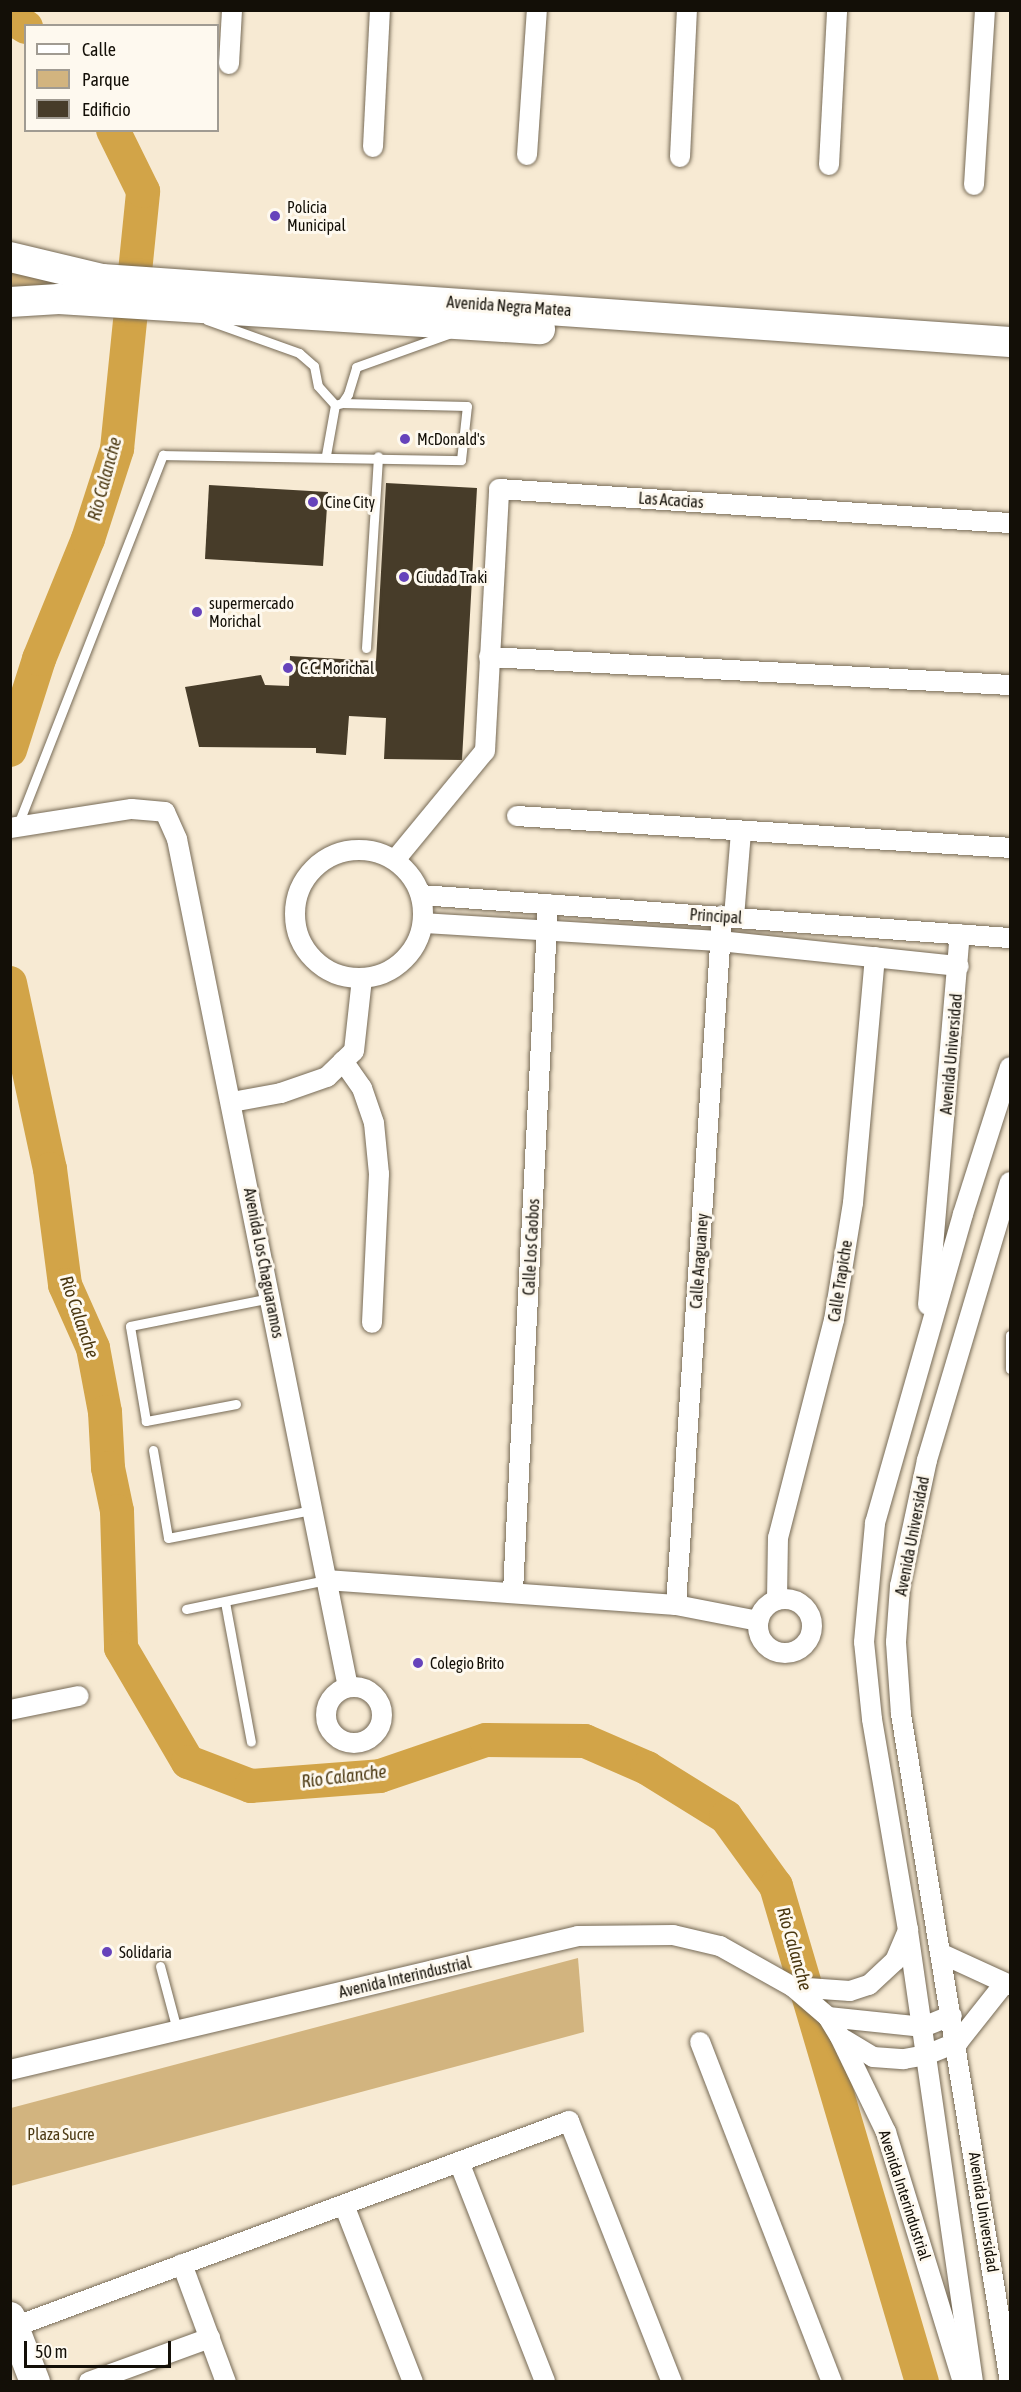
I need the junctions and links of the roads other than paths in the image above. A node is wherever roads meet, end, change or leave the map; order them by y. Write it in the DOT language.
graph roads {
  1 [pos="232,10"];
  2 [pos="380,10"];
  3 [pos="537,10"];
  4 [pos="687,10"];
  5 [pos="837,10"];
  6 [pos="985,10"];
  7 [pos="229,64"];
  8 [pos="373,147"];
  9 [pos="527,154"];
  10 [pos="680,157"];
  11 [pos="829,165"];
  12 [pos="974,185"];
  13 [pos="10,257"];
  14 [pos="100,291"];
  15 [pos="158,298"];
  16 [pos="10,302"];
  17 [pos="475,325"];
  18 [pos="1011,342"];
  19 [pos="1011,358"];
  20 [pos="339,404"];
  21 [pos="326,455"];
  22 [pos="378,456"];
  23 [pos="1011,522"];
  24 [pos="366,648"];
  25 [pos="489,657"];
  26 [pos="1011,685"];
  27 [pos="517,816"];
  28 [pos="14,828"];
  29 [pos="741,831"];
  30 [pos="1010,848"];
  31 [pos="395,860"];
  32 [pos="421,895"];
  33 [pos="548,904"];
  34 [pos="728,917"];
  35 [pos="423,923"];
  36 [pos="548,929"];
  37 [pos="960,934"];
  38 [pos="1011,938"];
  39 [pos="720,941"];
  40 [pos="875,957"];
  41 [pos="959,966"];
  42 [pos="362,979"];
  43 [pos="343,1061"];
  44 [pos="1011,1067"];
  45 [pos="232,1102"];
  46 [pos="1011,1182"];
  47 [pos="270,1298"];
  48 [pos="372,1323"];
  49 [pos="1011,1335"];
  50 [pos="923,1352"];
  51 [pos="1011,1369"];
  52 [pos="236,1404"];
  53 [pos="153,1450"];
  54 [pos="312,1510"];
  55 [pos="326,1580"];
  56 [pos="513,1591"];
  57 [pos="777,1599"];
  58 [pos="225,1602"];
  59 [pos="676,1605"];
  60 [pos="186,1609"];
  61 [pos="758,1621"];
  62 [pos="348,1687"];
  63 [pos="79,1696"];
  64 [pos="10,1710"];
  65 [pos="251,1742"];
  66 [pos="908,1930"];
  67 [pos="940,1953"];
  68 [pos="160,1966"];
  69 [pos="1007,1985"];
  70 [pos="793,1988"];
  71 [pos="952,2015"];
  72 [pos="828,2017"];
  73 [pos="922,2027"];
  74 [pos="177,2030"];
  75 [pos="840,2037"];
  76 [pos="700,2042"];
  77 [pos="958,2042"];
  78 [pos="926,2055"];
  79 [pos="10,2070"];
  80 [pos="459,2162"];
  81 [pos="344,2205"];
  82 [pos="182,2264"];
  83 [pos="12,2322"];
  84 [pos="210,2338"];
  85 [pos="1009,2361"];
  86 [pos="35,2382"];
  87 [pos="89,2382"];
  88 [pos="226,2382"];
  89 [pos="413,2382"];
  90 [pos="545,2382"];
  91 [pos="672,2382"];
  92 [pos="832,2382"];
  93 [pos="963,2382"];
  94 [pos="973,2382"];
  95 [pos="1010,2382"];
  1 -- 7 [label="street"];
  2 -- 8 [label="street"];
  3 -- 9 [label="street"];
  4 -- 10 [label="street"];
  5 -- 11 [label="street"];
  6 -- 12 [label="street"];
  13 -- 14 [label="main road, Avenida Negra Matea"];
  14 -- 15 [label="main road, Avenida Negra Matea"];
  14 -- 16 [label="main road, Avenida Negra Matea"];
  15 -- 17 [label="main road, Avenida Negra Matea"];
  15 -- 18 [label="main road, Avenida Negra Matea"];
  15 -- 20 [label="lane"];
  17 -- 19 [label="main road, Avenida Negra Matea"];
  17 -- 20 [label="lane"];
  20 -- 21 [label="lane"];
  20 -- 22 [label="lane"];
  21 -- 22 [label="lane"];
  21 -- 28 [label="lane"];
  22 -- 24 [label="lane"];
  23 -- 25 [label="street, Las Acacias"];
  25 -- 26 [label="street"];
  25 -- 31 [label="street, Las Acacias"];
  27 -- 29 [label="street"];
  28 -- 45 [label="street, Avenida Los Chaguaramos"];
  29 -- 30 [label="street"];
  29 -- 34 [label="street, Calle Araguaney"];
  31 -- 32 [label="street"];
  31 -- 42 [label="street"];
  32 -- 33 [label="street, Principal"];
  32 -- 35 [label="street"];
  33 -- 34 [label="street, Principal"];
  33 -- 36 [label="street, Calle Los Caobos"];
  34 -- 37 [label="street, Principal"];
  34 -- 39 [label="street, Calle Araguaney"];
  35 -- 36 [label="street, Principal"];
  35 -- 42 [label="street"];
  36 -- 39 [label="street, Principal"];
  36 -- 56 [label="street, Calle Los Caobos"];
  37 -- 38 [label="street, Principal"];
  37 -- 41 [label="street, Avenida Universidad"];
  39 -- 40 [label="street, Principal"];
  39 -- 59 [label="street, Calle Araguaney"];
  40 -- 41 [label="street, Principal"];
  40 -- 57 [label="street, Calle Trapiche"];
  41 -- 50 [label="street, Avenida Universidad"];
  42 -- 43 [label="street"];
  43 -- 45 [label="street"];
  43 -- 48 [label="street"];
  44 -- 50 [label="street, Avenida Universidad"];
  45 -- 47 [label="street, Avenida Los Chaguaramos"];
  46 -- 67 [label="street, Avenida Universidad"];
  47 -- 52 [label="lane"];
  47 -- 54 [label="street, Avenida Los Chaguaramos"];
  49 -- 51 [label="lane"];
  50 -- 66 [label="street, Avenida Universidad"];
  53 -- 54 [label="lane"];
  54 -- 55 [label="street, Avenida Los Chaguaramos"];
  55 -- 56 [label="street"];
  55 -- 58 [label="lane"];
  55 -- 62 [label="street, Avenida Los Chaguaramos"];
  56 -- 59 [label="street"];
  57 -- 61 [label="street"];
  57 -- 61 [label="street"];
  58 -- 60 [label="lane"];
  58 -- 65 [label="lane"];
  59 -- 61 [label="street"];
  63 -- 64 [label="street"];
  66 -- 70 [label="street"];
  66 -- 73 [label="street, Avenida Universidad"];
  67 -- 69 [label="street"];
  67 -- 71 [label="street, Avenida Universidad"];
  68 -- 74 [label="lane"];
  69 -- 77 [label="street"];
  70 -- 72 [label="street, Avenida Interindustrial"];
  70 -- 74 [label="street, Avenida Interindustrial"];
  71 -- 73 [label="street"];
  71 -- 77 [label="street, Avenida Universidad"];
  72 -- 73 [label="street"];
  72 -- 75 [label="street, Avenida Interindustrial"];
  73 -- 78 [label="street, Avenida Universidad"];
  74 -- 79 [label="street, Avenida Interindustrial"];
  75 -- 78 [label="street"];
  75 -- 93 [label="street, Avenida Interindustrial"];
  76 -- 92 [label="street"];
  77 -- 78 [label="street"];
  77 -- 85 [label="street, Avenida Universidad"];
  78 -- 94 [label="street, Avenida Universidad"];
  80 -- 81 [label="street"];
  80 -- 90 [label="street"];
  80 -- 91 [label="street"];
  81 -- 82 [label="street"];
  81 -- 89 [label="street"];
  82 -- 83 [label="street"];
  82 -- 84 [label="street"];
  83 -- 86 [label="main road"];
  84 -- 87 [label="street"];
  84 -- 88 [label="street"];
  85 -- 95 [label="street, Avenida Universidad"];
}
